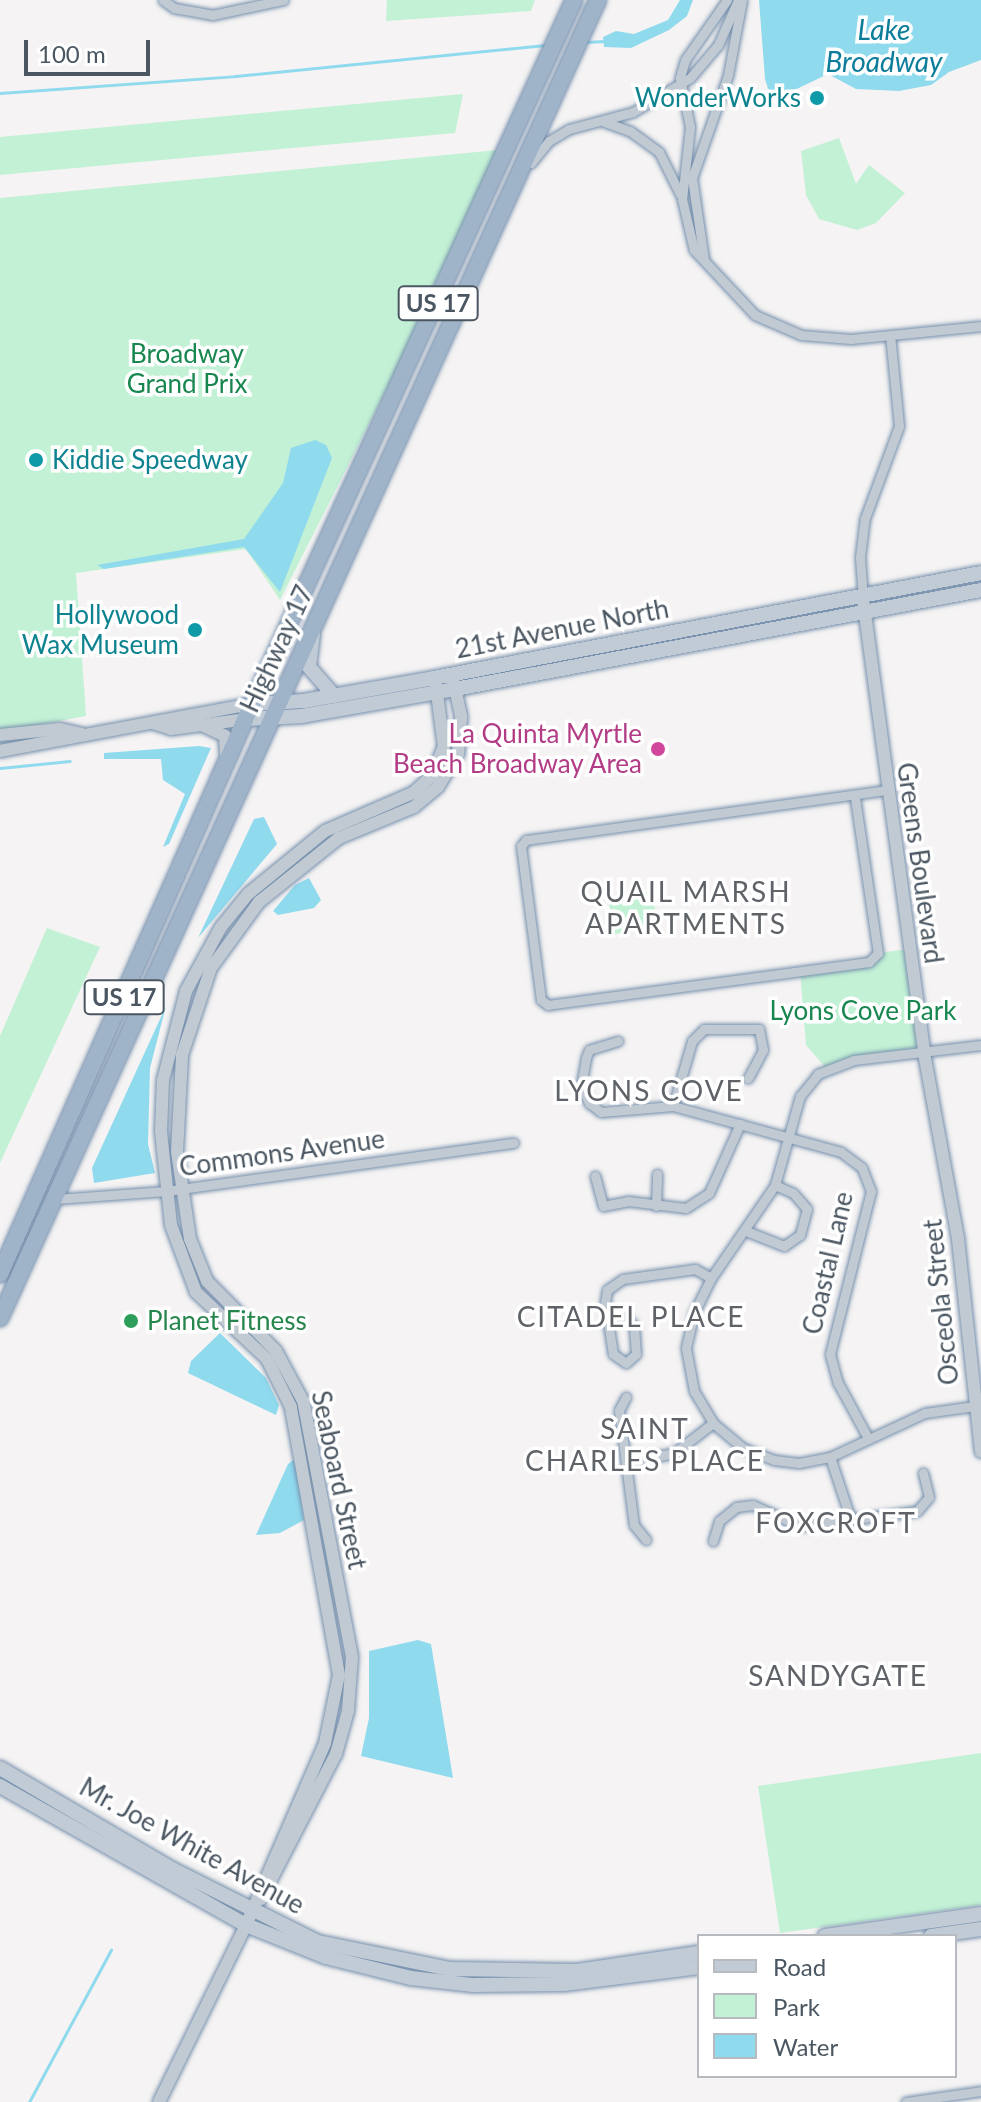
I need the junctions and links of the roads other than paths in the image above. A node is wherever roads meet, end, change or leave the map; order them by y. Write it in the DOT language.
graph roads {
  1 [pos="163,0"];
  2 [pos="283,0"];
  3 [pos="574,0"];
  4 [pos="598,0"];
  5 [pos="727,0"];
  6 [pos="740,0"];
  7 [pos="681,84"];
  8 [pos="602,121"];
  9 [pos="517,182"];
  10 [pos="682,199"];
  11 [pos="704,260"];
  12 [pos="981,326"];
  13 [pos="890,335"];
  14 [pos="981,573"];
  15 [pos="981,590"];
  16 [pos="864,606"];
  17 [pos="314,626"];
  18 [pos="454,682"];
  19 [pos="436,685"];
  20 [pos="334,696"];
  21 [pos="275,710"];
  22 [pos="249,711"];
  23 [pos="153,723"];
  24 [pos="197,724"];
  25 [pos="81,734"];
  26 [pos="0,735"];
  27 [pos="0,751"];
  28 [pos="221,780"];
  29 [pos="887,790"];
  30 [pos="855,798"];
  31 [pos="618,1041"];
  32 [pos="981,1045"];
  33 [pos="924,1053"];
  34 [pos="748,1078"];
  35 [pos="673,1106"];
  36 [pos="740,1124"];
  37 [pos="791,1136"];
  38 [pos="514,1143"];
  39 [pos="657,1174"];
  40 [pos="595,1176"];
  41 [pos="775,1185"];
  42 [pos="180,1188"];
  43 [pos="166,1191"];
  44 [pos="56,1199"];
  45 [pos="656,1206"];
  46 [pos="746,1231"];
  47 [pos="0,1274"];
  48 [pos="711,1278"];
  49 [pos="607,1316"];
  50 [pos="0,1318"];
  51 [pos="626,1397"];
  52 [pos="978,1406"];
  53 [pos="713,1423"];
  54 [pos="868,1438"];
  55 [pos="981,1452"];
  56 [pos="830,1457"];
  57 [pos="627,1462"];
  58 [pos="923,1473"];
  59 [pos="851,1520"];
  60 [pos="646,1540"];
  61 [pos="713,1541"];
  62 [pos="0,1768"];
  63 [pos="0,1786"];
  64 [pos="252,1911"];
  65 [pos="981,1914"];
  66 [pos="246,1925"];
  67 [pos="981,1929"];
  68 [pos="839,1934"];
  69 [pos="945,1934"];
  70 [pos="697,1953"];
  71 [pos="697,1967"];
  72 [pos="981,2091"];
  73 [pos="159,2102"];
  74 [pos="906,2102"];
  1 -- 2 [label="street"];
  3 -- 22 [label="highway, Highway 17 / US 17"];
  4 -- 9 [label="highway, Highway 17 / US 17"];
  5 -- 7 [label="street"];
  6 -- 7 [label="street"];
  6 -- 11 [label="street"];
  7 -- 8 [label="street"];
  7 -- 10 [label="street"];
  8 -- 9 [label="street"];
  8 -- 10 [label="street"];
  9 -- 17 [label="highway, Highway 17 / US 17"];
  10 -- 11 [label="street"];
  11 -- 13 [label="street"];
  12 -- 13 [label="street"];
  13 -- 16 [label="street, Greens Boulevard"];
  14 -- 16 [label="main road, 21st Avenue North"];
  15 -- 16 [label="main road, 21st Avenue North"];
  16 -- 18 [label="main road, 21st Avenue North"];
  16 -- 29 [label="street, Greens Boulevard"];
  17 -- 20 [label="main road"];
  17 -- 21 [label="highway, Highway 17 / US 17"];
  18 -- 19 [label="main road, 21st Avenue North"];
  18 -- 42 [label="street, Seaboard Street"];
  19 -- 20 [label="main road, 21st Avenue North"];
  19 -- 21 [label="main road, 21st Avenue North"];
  19 -- 43 [label="street, Seaboard Street"];
  20 -- 21 [label="main road, 21st Avenue North"];
  21 -- 22 [label="main road, 21st Avenue North"];
  21 -- 44 [label="highway, Highway 17 / US 17"];
  22 -- 23 [label="street, 21st Avenue North"];
  22 -- 24 [label="street, 21st Avenue North"];
  22 -- 28 [label="highway, Highway 17 / US 17"];
  23 -- 24 [label="street, 21st Avenue North"];
  23 -- 25 [label="street, 21st Avenue North"];
  24 -- 28 [label="street"];
  25 -- 26 [label="street, 21st Avenue North"];
  25 -- 27 [label="street, 21st Avenue North"];
  28 -- 47 [label="highway, Highway 17 / US 17"];
  29 -- 30 [label="street"];
  29 -- 33 [label="street, Greens Boulevard"];
  30 -- 30 [label="street"];
  31 -- 35 [label="street, Coastal Lane"];
  32 -- 33 [label="street"];
  33 -- 37 [label="street"];
  33 -- 52 [label="street, Osceola Street"];
  34 -- 35 [label="street"];
  35 -- 36 [label="street, Coastal Lane"];
  36 -- 37 [label="street, Coastal Lane"];
  36 -- 45 [label="street"];
  37 -- 41 [label="street"];
  37 -- 54 [label="street, Coastal Lane"];
  38 -- 42 [label="street, Commons Avenue"];
  39 -- 45 [label="street"];
  40 -- 45 [label="street"];
  41 -- 46 [label="street"];
  41 -- 46 [label="street"];
  42 -- 43 [label="street, Commons Avenue"];
  42 -- 64 [label="street, Seaboard Street"];
  43 -- 44 [label="street, Commons Avenue"];
  43 -- 64 [label="street, Seaboard Street"];
  44 -- 50 [label="highway, Highway 17 / US 17"];
  46 -- 48 [label="street"];
  48 -- 49 [label="street"];
  48 -- 53 [label="street"];
  49 -- 49 [label="street"];
  51 -- 57 [label="street"];
  52 -- 54 [label="street"];
  52 -- 55 [label="street, Osceola Street"];
  53 -- 56 [label="street"];
  53 -- 57 [label="street"];
  54 -- 56 [label="street"];
  56 -- 59 [label="street"];
  57 -- 60 [label="street"];
  58 -- 59 [label="street"];
  59 -- 61 [label="street"];
  62 -- 64 [label="main road, Mr. Joe White Avenue"];
  63 -- 66 [label="main road, Mr. Joe White Avenue"];
  64 -- 66 [label="street, Seaboard Street"];
  64 -- 70 [label="main road, Mr. Joe White Avenue"];
  65 -- 68 [label="main road"];
  66 -- 71 [label="main road, Mr. Joe White Avenue"];
  66 -- 73 [label="street, Seaboard Street"];
  67 -- 69 [label="main road"];
  72 -- 74 [label="street"];
}
